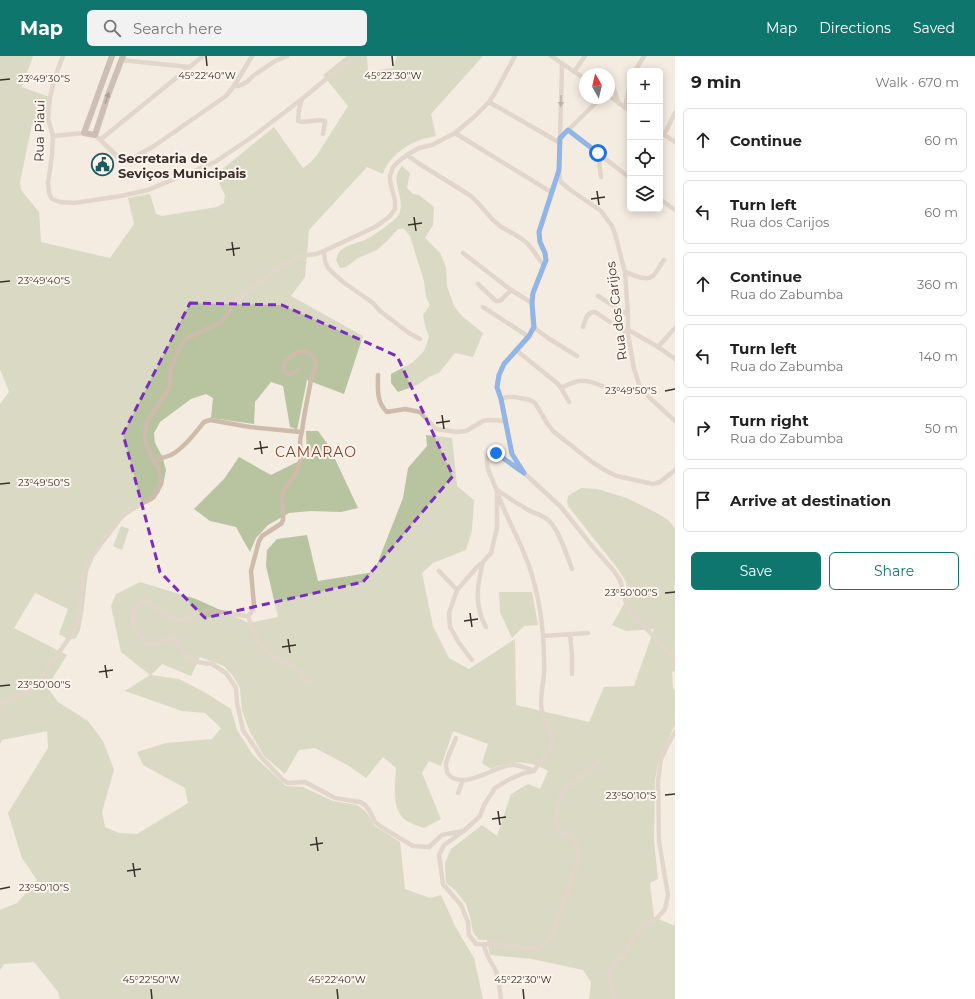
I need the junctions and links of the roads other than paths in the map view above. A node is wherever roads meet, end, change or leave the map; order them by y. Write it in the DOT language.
graph roads {
  1 [pos="63,56"];
  2 [pos="112,56"];
  3 [pos="203,56"];
  4 [pos="252,56"];
  5 [pos="288,56"];
  6 [pos="354,56"];
  7 [pos="514,56"];
  8 [pos="552,56"];
  9 [pos="586,56"];
  10 [pos="644,56"];
  11 [pos="122,58"];
  12 [pos="562,64"];
  13 [pos="188,67"];
  14 [pos="637,68"];
  15 [pos="574,72"];
  16 [pos="579,75"];
  17 [pos="234,86"];
  18 [pos="616,94"];
  19 [pos="627,98"];
  20 [pos="302,99"];
  21 [pos="615,101"];
  22 [pos="489,102"];
  23 [pos="595,104"];
  24 [pos="619,104"];
  25 [pos="625,108"];
  26 [pos="675,113"];
  27 [pos="88,122"];
  28 [pos="98,125"];
  29 [pos="568,130"];
  30 [pos="663,132"];
  31 [pos="84,133"];
  32 [pos="455,133"];
  33 [pos="323,134"];
  34 [pos="95,135"];
  35 [pos="663,135"];
  36 [pos="53,136"];
  37 [pos="560,138"];
  38 [pos="100,140"];
  39 [pos="675,142"];
  40 [pos="560,143"];
  41 [pos="598,153"];
  42 [pos="407,154"];
  43 [pos="559,170"];
  44 [pos="627,176"];
  45 [pos="601,177"];
  46 [pos="551,192"];
  47 [pos="663,201"];
  48 [pos="675,210"];
  49 [pos="324,251"];
  50 [pos="463,253"];
  51 [pos="664,260"];
  52 [pos="544,266"];
  53 [pos="625,272"];
  54 [pos="478,284"];
  55 [pos="510,290"];
  56 [pos="598,296"];
  57 [pos="532,303"];
  58 [pos="483,307"];
  59 [pos="628,315"];
  60 [pos="534,327"];
  61 [pos="583,327"];
  62 [pos="675,328"];
  63 [pos="628,332"];
  64 [pos="529,336"];
  65 [pos="420,339"];
  66 [pos="658,347"];
  67 [pos="516,350"];
  68 [pos="577,356"];
  69 [pos="675,359"];
  70 [pos="298,370"];
  71 [pos="378,375"];
  72 [pos="604,386"];
  73 [pos="561,388"];
  74 [pos="501,399"];
  75 [pos="569,402"];
  76 [pos="505,421"];
  77 [pos="675,421"];
  78 [pos="301,432"];
  79 [pos="152,461"];
  80 [pos="675,470"];
  81 [pos="524,473"];
  82 [pos="496,491"];
  83 [pos="483,562"];
  84 [pos="572,570"];
  85 [pos="439,571"];
  86 [pos="458,590"];
  87 [pos="248,616"];
  88 [pos="486,627"];
  89 [pos="588,633"];
  90 [pos="570,634"];
  91 [pos="543,636"];
  92 [pos="472,660"];
  93 [pos="675,661"];
  94 [pos="572,674"];
  95 [pos="309,683"];
  96 [pos="0,705"];
  97 [pos="675,732"];
  98 [pos="456,738"];
  99 [pos="600,761"];
  100 [pos="534,771"];
  101 [pos="463,780"];
  102 [pos="458,794"];
  103 [pos="464,831"];
  104 [pos="484,944"];
  105 [pos="501,999"];
  106 [pos="615,999"];
  1 -- 36 [label="street, Rua Piaui"];
  2 -- 27 [label="street"];
  3 -- 13 [label="street"];
  4 -- 17 [label="street"];
  5 -- 17 [label="street"];
  6 -- 20 [label="street"];
  7 -- 22 [label="street"];
  8 -- 12 [label="street"];
  9 -- 15 [label="street"];
  10 -- 14 [label="street"];
  11 -- 13 [label="street"];
  28 -- 11 [label="street, one-way"];
  12 -- 15 [label="street"];
  12 -- 37 [label="street, Rua dos Carijos, one-way"];
  13 -- 38 [label="street"];
  15 -- 16 [label="street"];
  17 -- 38 [label="street"];
  18 -- 24 [label="street"];
  19 -- 25 [label="street"];
  20 -- 33 [label="street"];
  20 -- 36 [label="street, Rua Piaui"];
  21 -- 24 [label="street"];
  22 -- 32 [label="street"];
  22 -- 40 [label="street"];
  23 -- 29 [label="street"];
  24 -- 25 [label="street"];
  26 -- 30 [label="street"];
  27 -- 28 [label="street"];
  27 -- 31 [label="street"];
  28 -- 34 [label="street"];
  29 -- 37 [label="street"];
  29 -- 41 [label="street"];
  31 -- 34 [label="street"];
  31 -- 36 [label="street"];
  32 -- 42 [label="street"];
  32 -- 46 [label="street"];
  34 -- 38 [label="street"];
  35 -- 39 [label="street"];
  37 -- 40 [label="street, Rua dos Carijos"];
  40 -- 43 [label="street, Rua dos Carijos"];
  41 -- 44 [label="street"];
  41 -- 45 [label="street"];
  42 -- 49 [label="street"];
  42 -- 52 [label="street"];
  43 -- 46 [label="street"];
  43 -- 53 [label="street, Rua dos Carijos"];
  46 -- 52 [label="street"];
  47 -- 48 [label="street"];
  49 -- 65 [label="street"];
  49 -- 79 [label="street"];
  50 -- 55 [label="street"];
  51 -- 53 [label="street"];
  52 -- 57 [label="street"];
  53 -- 59 [label="street, Rua dos Carijos"];
  54 -- 55 [label="street"];
  55 -- 57 [label="street"];
  56 -- 59 [label="street"];
  57 -- 60 [label="street"];
  58 -- 64 [label="street"];
  59 -- 63 [label="street, Rua dos Carijos"];
  60 -- 64 [label="street"];
  60 -- 68 [label="street"];
  61 -- 63 [label="street"];
  62 -- 66 [label="street"];
  63 -- 66 [label="street"];
  63 -- 77 [label="street, Rua dos Carijos"];
  64 -- 67 [label="street"];
  66 -- 69 [label="street"];
  67 -- 73 [label="street"];
  67 -- 74 [label="street"];
  70 -- 78 [label="street"];
  71 -- 76 [label="street"];
  72 -- 73 [label="street"];
  73 -- 75 [label="street"];
  74 -- 76 [label="street"];
  74 -- 80 [label="street"];
  76 -- 81 [label="street"];
  78 -- 79 [label="street"];
  78 -- 87 [label="street"];
  79 -- 96 [label="street"];
  81 -- 82 [label="street"];
  81 -- 93 [label="street"];
  82 -- 83 [label="street"];
  82 -- 84 [label="street"];
  82 -- 91 [label="street"];
  83 -- 86 [label="street"];
  83 -- 88 [label="street"];
  85 -- 86 [label="street"];
  86 -- 92 [label="street"];
  87 -- 95 [label="street"];
  87 -- 103 [label="street"];
  89 -- 90 [label="street"];
  90 -- 91 [label="street"];
  90 -- 94 [label="street"];
  91 -- 100 [label="street"];
  97 -- 106 [label="street"];
  98 -- 101 [label="street"];
  99 -- 104 [label="street"];
  100 -- 101 [label="street"];
  100 -- 103 [label="street"];
  101 -- 102 [label="street"];
  103 -- 104 [label="street"];
  104 -- 105 [label="street"];
}
